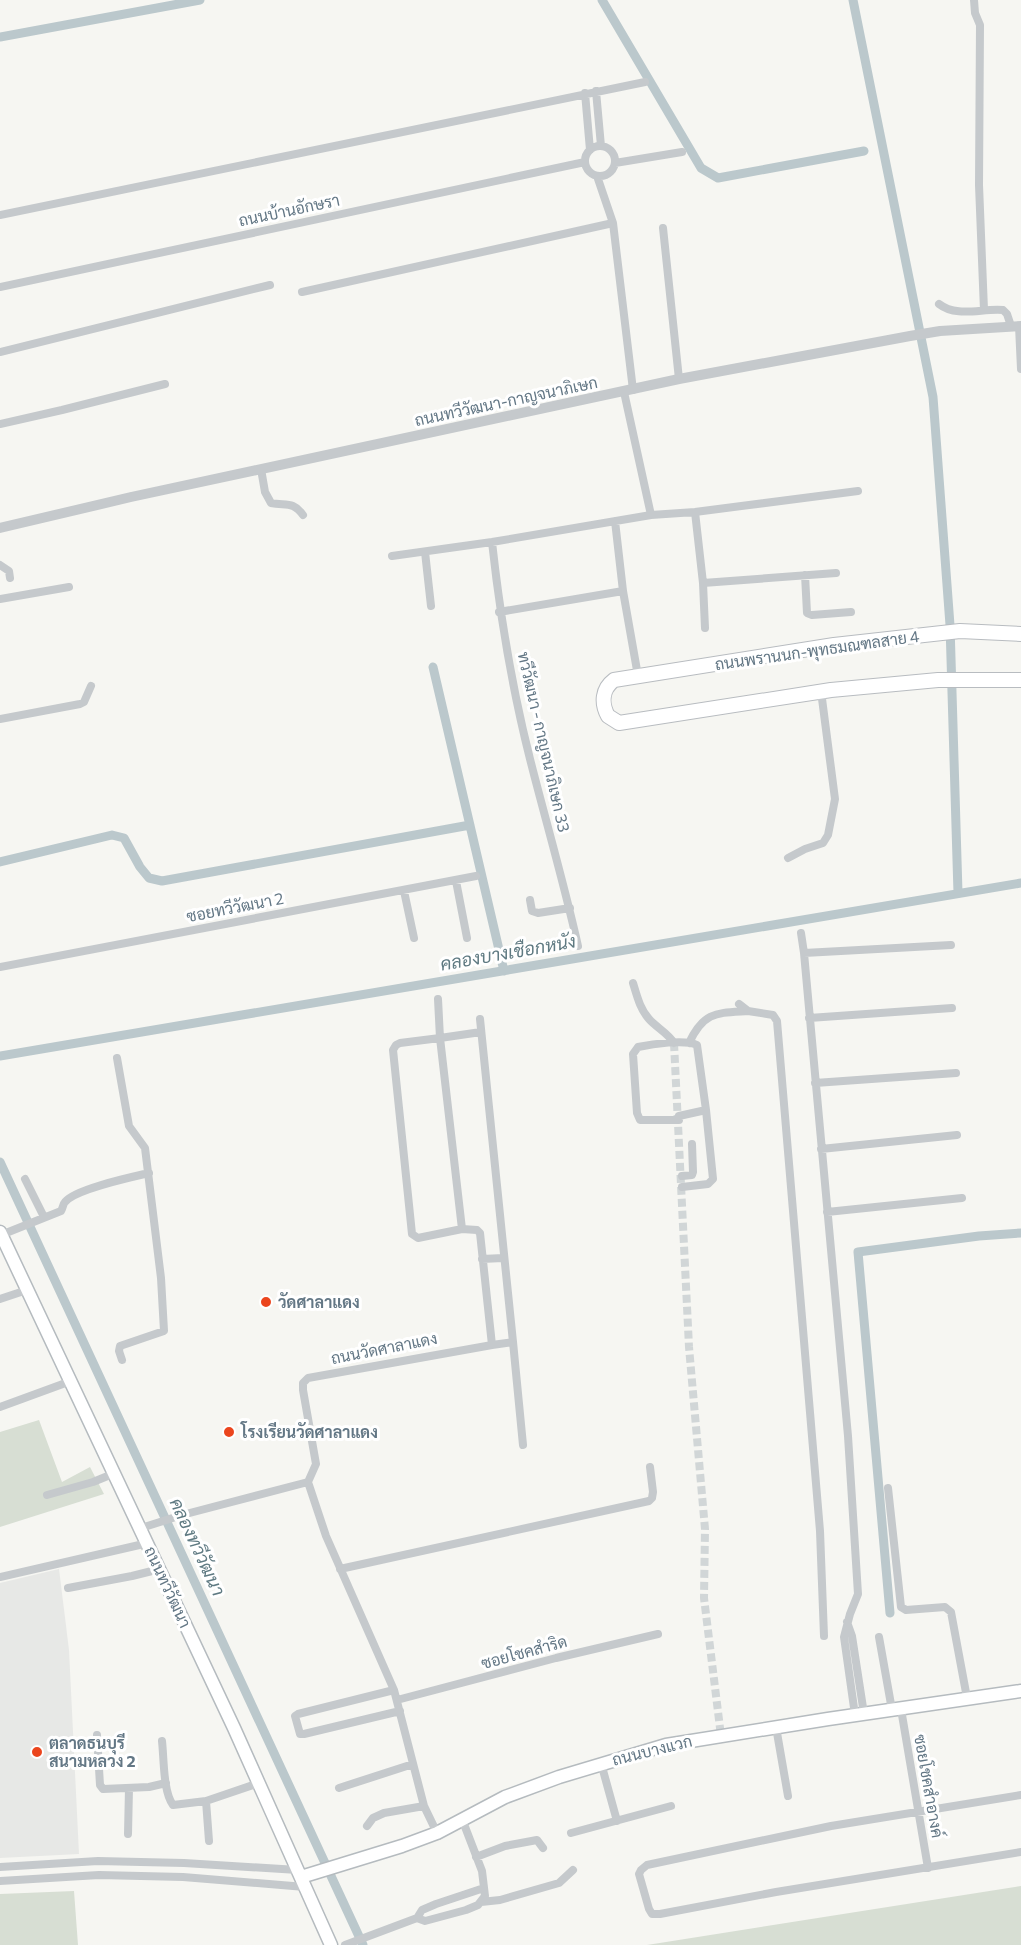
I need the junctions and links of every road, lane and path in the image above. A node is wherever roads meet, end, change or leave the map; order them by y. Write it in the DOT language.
graph roads {
  1 [pos="974,0"];
  2 [pos="645,82"];
  3 [pos="596,91"];
  4 [pos="585,93"];
  5 [pos="601,147"];
  6 [pos="590,150"];
  7 [pos="682,152"];
  8 [pos="585,162"];
  9 [pos="615,163"];
  10 [pos="597,176"];
  11 [pos="0,215"];
  12 [pos="613,223"];
  13 [pos="663,228"];
  14 [pos="270,285"];
  15 [pos="0,287"];
  16 [pos="302,292"];
  17 [pos="939,304"];
  18 [pos="984,310"];
  19 [pos="1017,326"];
  20 [pos="0,352"];
  21 [pos="1021,369"];
  22 [pos="679,379"];
  23 [pos="165,384"];
  24 [pos="628,391"];
  25 [pos="0,423"];
  26 [pos="261,469"];
  27 [pos="858,491"];
  28 [pos="695,512"];
  29 [pos="651,514"];
  30 [pos="303,515"];
  31 [pos="615,521"];
  32 [pos="0,528"];
  33 [pos="492,542"];
  34 [pos="424,552"];
  35 [pos="392,556"];
  36 [pos="0,566"];
  37 [pos="836,573"];
  38 [pos="805,575"];
  39 [pos="10,578"];
  40 [pos="703,583"];
  41 [pos="69,587"];
  42 [pos="623,591"];
  43 [pos="0,598"];
  44 [pos="431,606"];
  45 [pos="499,612"];
  46 [pos="851,612"];
  47 [pos="705,628"];
  48 [pos="1021,634"];
  49 [pos="638,676"];
  50 [pos="1021,680"];
  51 [pos="91,686"];
  52 [pos="821,691"];
  53 [pos="0,719"];
  54 [pos="788,858"];
  55 [pos="476,876"];
  56 [pos="456,881"];
  57 [pos="404,891"];
  58 [pos="530,900"];
  59 [pos="570,908"];
  60 [pos="801,933"];
  61 [pos="414,938"];
  62 [pos="467,938"];
  63 [pos="951,945"];
  64 [pos="578,946"];
  65 [pos="804,953"];
  66 [pos="0,968"];
  67 [pos="633,983"];
  68 [pos="438,999"];
  69 [pos="739,1004"];
  70 [pos="952,1008"];
  71 [pos="748,1011"];
  72 [pos="809,1018"];
  73 [pos="480,1019"];
  74 [pos="481,1032"];
  75 [pos="440,1038"];
  76 [pos="689,1042"];
  77 [pos="674,1043"];
  78 [pos="117,1058"];
  79 [pos="956,1073"];
  80 [pos="815,1083"];
  81 [pos="706,1110"];
  82 [pos="957,1135"];
  83 [pos="692,1144"];
  84 [pos="821,1149"];
  85 [pos="149,1173"];
  86 [pos="682,1176"];
  87 [pos="25,1179"];
  88 [pos="682,1187"];
  89 [pos="962,1198"];
  90 [pos="827,1212"];
  91 [pos="44,1217"];
  92 [pos="462,1229"];
  93 [pos="1,1234"];
  94 [pos="503,1258"];
  95 [pos="482,1259"];
  96 [pos="27,1290"];
  97 [pos="0,1299"];
  98 [pos="513,1342"];
  99 [pos="492,1345"];
  100 [pos="122,1360"];
  101 [pos="71,1382"];
  102 [pos="0,1407"];
  103 [pos="523,1445"];
  104 [pos="650,1467"];
  105 [pos="115,1473"];
  106 [pos="308,1482"];
  107 [pos="888,1488"];
  108 [pos="48,1495"];
  109 [pos="141,1528"];
  110 [pos="148,1543"];
  111 [pos="160,1569"];
  112 [pos="340,1569"];
  113 [pos="0,1577"];
  114 [pos="68,1588"];
  115 [pos="658,1634"];
  116 [pos="824,1636"];
  117 [pos="879,1637"];
  118 [pos="394,1690"];
  119 [pos="1021,1691"];
  120 [pos="967,1698"];
  121 [pos="397,1701"];
  122 [pos="896,1709"];
  123 [pos="400,1711"];
  124 [pos="860,1715"];
  125 [pos="776,1727"];
  126 [pos="97,1735"];
  127 [pos="162,1741"];
  128 [pos="601,1763"];
  129 [pos="413,1764"];
  130 [pos="166,1783"];
  131 [pos="259,1783"];
  132 [pos="129,1788"];
  133 [pos="339,1788"];
  134 [pos="1021,1795"];
  135 [pos="788,1796"];
  136 [pos="206,1801"];
  137 [pos="424,1806"];
  138 [pos="671,1806"];
  139 [pos="918,1812"];
  140 [pos="462,1819"];
  141 [pos="617,1821"];
  142 [pos="367,1826"];
  143 [pos="437,1833"];
  144 [pos="571,1833"];
  145 [pos="128,1834"];
  146 [pos="209,1841"];
  147 [pos="543,1848"];
  148 [pos="1021,1852"];
  149 [pos="476,1857"];
  150 [pos="0,1867"];
  151 [pos="928,1868"];
  152 [pos="277,1869"];
  153 [pos="573,1870"];
  154 [pos="305,1877"];
  155 [pos="0,1881"];
  156 [pos="277,1885"];
  157 [pos="484,1888"];
  158 [pos="481,1902"];
  159 [pos="417,1918"];
  160 [pos="331,1945"];
  161 [pos="345,1945"];
  1 -- 18 [label="street"];
  2 -- 3 [label="street"];
  3 -- 4 [label="street"];
  3 -- 5 [label="street"];
  4 -- 6 [label="street"];
  4 -- 11 [label="street"];
  5 -- 6 [label="street"];
  5 -- 9 [label="street"];
  6 -- 8 [label="street"];
  7 -- 9 [label="street"];
  8 -- 10 [label="street"];
  8 -- 15 [label="street, ถนนบ้านอักษรา"];
  9 -- 10 [label="street"];
  10 -- 12 [label="street"];
  12 -- 16 [label="street"];
  12 -- 24 [label="street"];
  13 -- 22 [label="street"];
  14 -- 20 [label="street"];
  17 -- 18 [label="street"];
  18 -- 19 [label="street"];
  19 -- 21 [label="street"];
  19 -- 22 [label="street, ถนนทวีวัฒนา-กาญจนาภิเษก"];
  22 -- 24 [label="street, ถนนทวีวัฒนา-กาญจนาภิเษก"];
  23 -- 25 [label="street"];
  24 -- 26 [label="street, ถนนทวีวัฒนา-กาญจนาภิเษก"];
  24 -- 29 [label="street"];
  26 -- 30 [label="street"];
  26 -- 32 [label="street, ถนนทวีวัฒนา-กาญจนาภิเษก"];
  27 -- 28 [label="street"];
  28 -- 29 [label="street"];
  28 -- 40 [label="street"];
  29 -- 31 [label="street"];
  31 -- 33 [label="street"];
  31 -- 42 [label="street"];
  33 -- 34 [label="street"];
  33 -- 45 [label="street, ทวีวัฒนา - กาญจนาภิเษก 33"];
  34 -- 35 [label="street"];
  34 -- 44 [label="street"];
  36 -- 39 [label="street"];
  37 -- 38 [label="street"];
  38 -- 40 [label="street"];
  38 -- 46 [label="street"];
  40 -- 47 [label="street"];
  41 -- 43 [label="street"];
  42 -- 45 [label="street"];
  42 -- 49 [label="street"];
  45 -- 59 [label="street, ทวีวัฒนา - กาญจนาภิเษก 33"];
  48 -- 49 [label="main road, ถนนพรานนก-พุทธมณฑลสาย 4"];
  49 -- 52 [label="main road, ถนนพรานนก-พุทธมณฑลสาย 4"];
  50 -- 52 [label="main road"];
  51 -- 53 [label="street"];
  52 -- 54 [label="street"];
  55 -- 56 [label="street, ซอยทวีวัฒนา 2"];
  56 -- 57 [label="street, ซอยทวีวัฒนา 2"];
  56 -- 62 [label="street"];
  57 -- 61 [label="street"];
  57 -- 66 [label="street, ซอยทวีวัฒนา 2"];
  58 -- 59 [label="street"];
  59 -- 64 [label="street, ทวีวัฒนา - กาญจนาภิเษก 33"];
  60 -- 65 [label="street"];
  63 -- 65 [label="street"];
  65 -- 72 [label="street"];
  67 -- 77 [label="street"];
  68 -- 75 [label="street"];
  69 -- 71 [label="street"];
  70 -- 72 [label="street"];
  71 -- 76 [label="street"];
  71 -- 116 [label="street"];
  72 -- 80 [label="street"];
  73 -- 74 [label="street"];
  74 -- 75 [label="street"];
  74 -- 94 [label="street"];
  75 -- 92 [label="street"];
  75 -- 92 [label="street"];
  76 -- 77 [label="street"];
  76 -- 81 [label="street"];
  77 -- 81 [label="street"];
  78 -- 85 [label="street"];
  79 -- 80 [label="street"];
  80 -- 84 [label="street"];
  81 -- 88 [label="street"];
  82 -- 84 [label="street"];
  83 -- 86 [label="street"];
  84 -- 90 [label="street"];
  85 -- 91 [label="street"];
  85 -- 100 [label="street"];
  87 -- 91 [label="street"];
  89 -- 90 [label="street"];
  90 -- 124 [label="street"];
  91 -- 93 [label="street"];
  92 -- 95 [label="street"];
  93 -- 96 [label="main road, ถนนทวีวัฒนา"];
  94 -- 95 [label="street"];
  94 -- 98 [label="street"];
  95 -- 99 [label="street"];
  96 -- 97 [label="street"];
  96 -- 101 [label="main road, ถนนทวีวัฒนา"];
  98 -- 99 [label="street"];
  98 -- 103 [label="street"];
  99 -- 106 [label="street, ถนนวัดศาลาแดง"];
  101 -- 102 [label="street"];
  101 -- 105 [label="main road, ถนนทวีวัฒนา"];
  104 -- 112 [label="street"];
  105 -- 108 [label="street"];
  105 -- 109 [label="main road, ถนนทวีวัฒนา"];
  106 -- 109 [label="street"];
  106 -- 112 [label="street"];
  107 -- 120 [label="street"];
  109 -- 110 [label="main road, ถนนทวีวัฒนา"];
  110 -- 111 [label="main road, ถนนทวีวัฒนา"];
  110 -- 113 [label="street"];
  111 -- 114 [label="street"];
  111 -- 131 [label="main road, ถนนทวีวัฒนา"];
  112 -- 118 [label="street"];
  115 -- 121 [label="street, ซอยโชคสำริด"];
  117 -- 122 [label="street, ซอยโชคสำอางค์"];
  118 -- 121 [label="street"];
  118 -- 123 [label="street"];
  119 -- 120 [label="main road, ถนนบางแวก"];
  120 -- 122 [label="main road, ถนนบางแวก"];
  121 -- 123 [label="street"];
  122 -- 124 [label="main road, ถนนบางแวก"];
  122 -- 139 [label="street, ซอยโชคสำอางค์"];
  123 -- 129 [label="street"];
  124 -- 125 [label="main road, ถนนบางแวก"];
  125 -- 128 [label="main road, ถนนบางแวก"];
  125 -- 135 [label="street"];
  126 -- 132 [label="street"];
  127 -- 130 [label="street"];
  128 -- 140 [label="main road, ถนนบางแวก"];
  128 -- 141 [label="street"];
  129 -- 133 [label="street"];
  129 -- 137 [label="street"];
  130 -- 132 [label="street"];
  130 -- 136 [label="street"];
  131 -- 136 [label="street"];
  131 -- 154 [label="main road, ถนนทวีวัฒนา"];
  132 -- 145 [label="street"];
  134 -- 139 [label="street"];
  136 -- 146 [label="street"];
  137 -- 142 [label="street"];
  137 -- 143 [label="street"];
  138 -- 141 [label="street"];
  139 -- 151 [label="street, ซอยโชคสำอางค์"];
  139 -- 151 [label="street"];
  140 -- 143 [label="main road, ถนนบางแวก"];
  140 -- 149 [label="street"];
  141 -- 144 [label="street"];
  143 -- 154 [label="main road, ถนนบางแวก"];
  147 -- 149 [label="street"];
  148 -- 151 [label="street"];
  149 -- 157 [label="street"];
  150 -- 152 [label="street"];
  152 -- 154 [label="street"];
  152 -- 156 [label="street"];
  153 -- 158 [label="street"];
  154 -- 156 [label="street"];
  154 -- 160 [label="main road, ถนนทวีวัฒนา"];
  155 -- 156 [label="street"];
  157 -- 158 [label="street"];
  157 -- 159 [label="street"];
  158 -- 159 [label="street"];
  159 -- 161 [label="street"];
}
